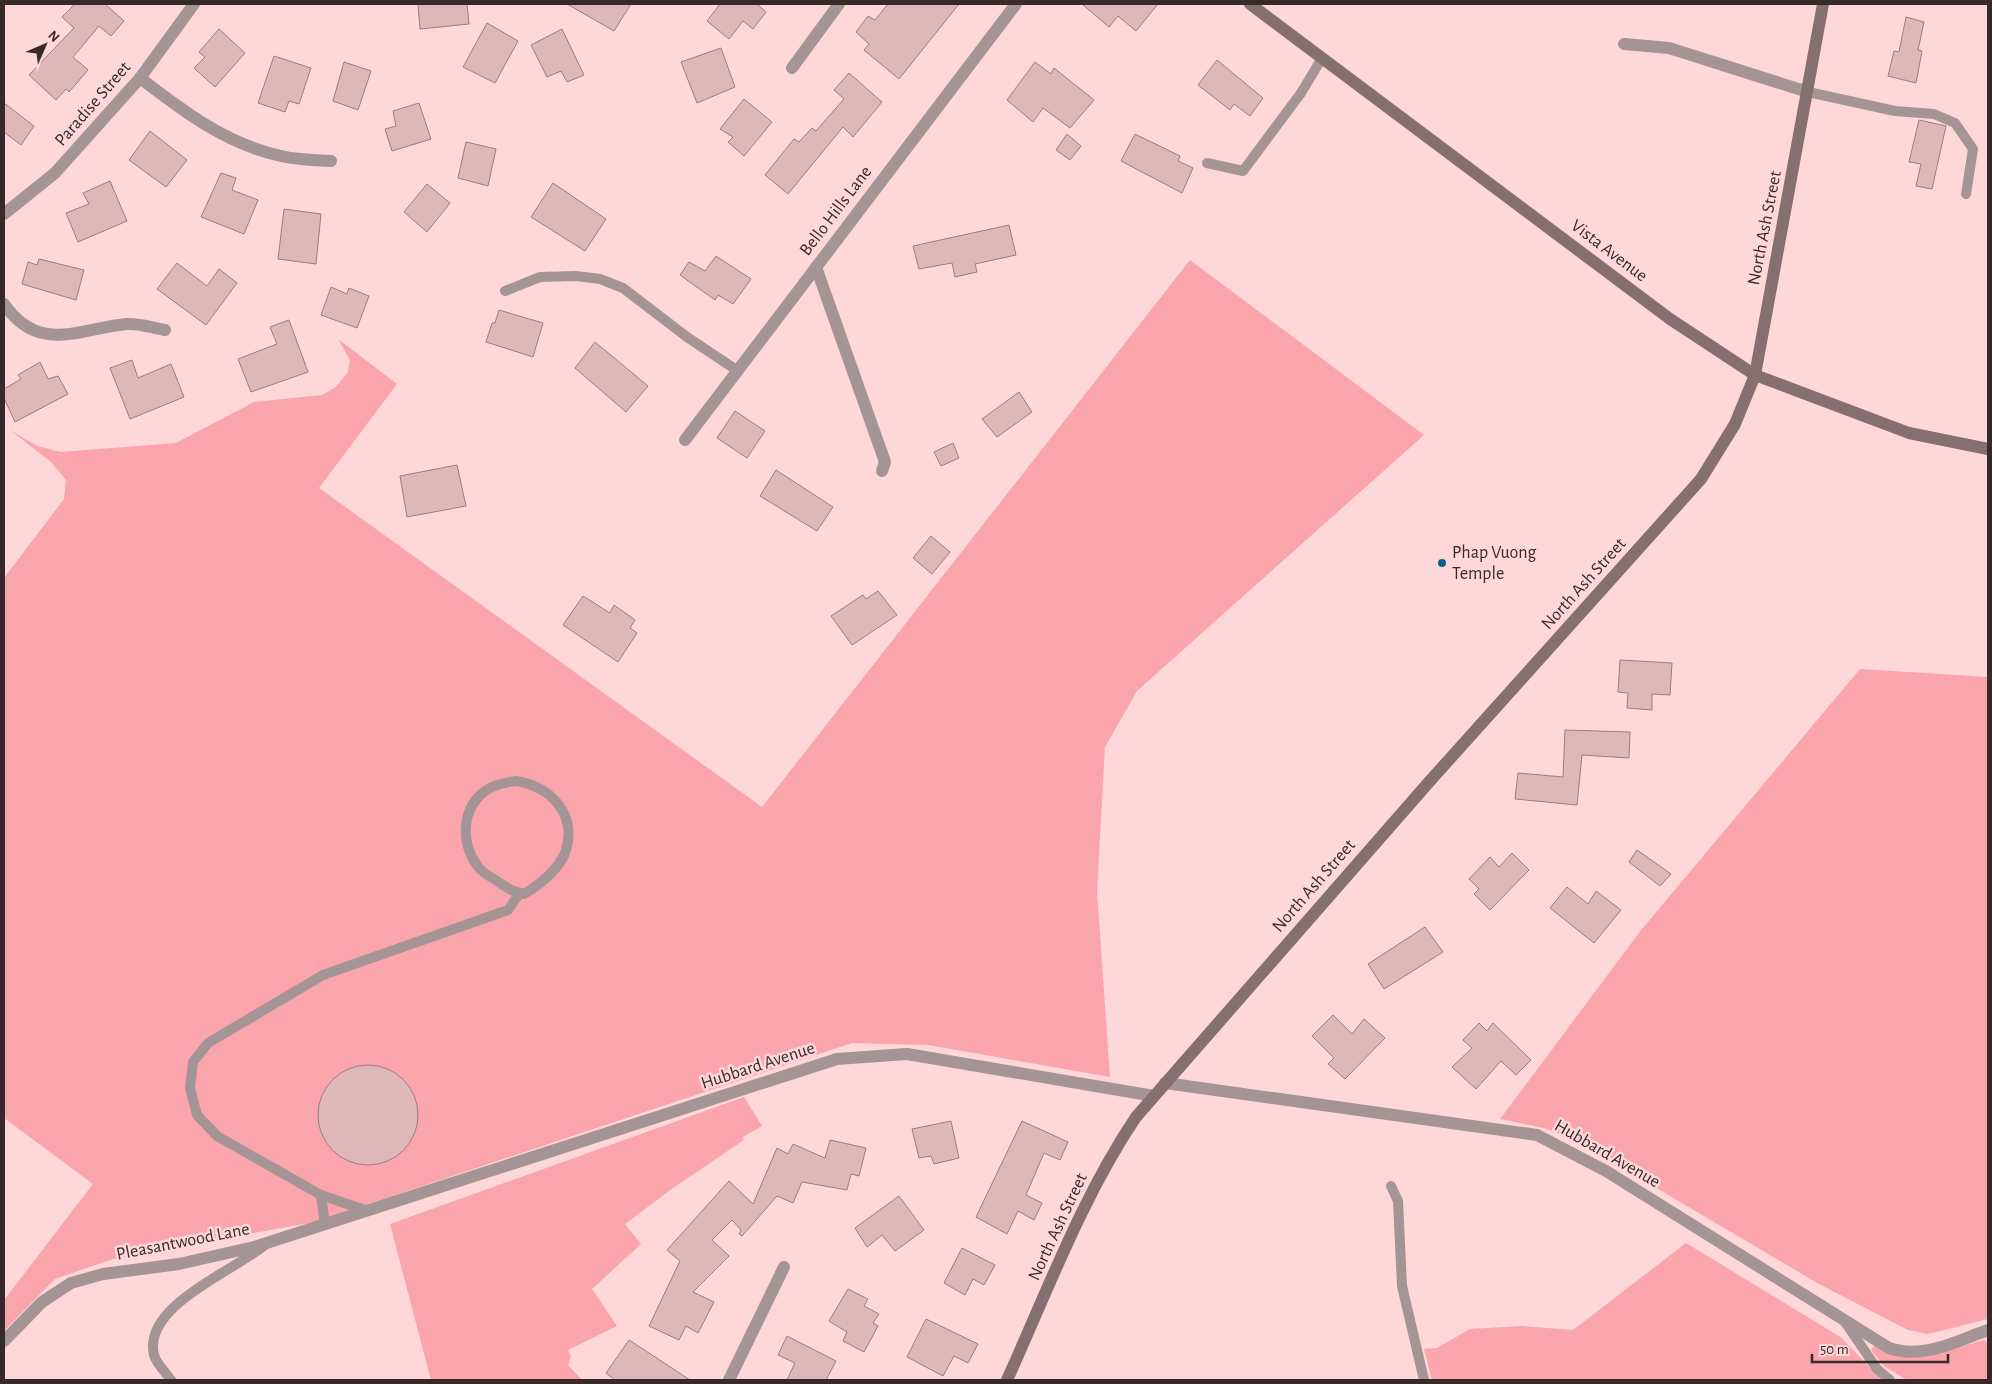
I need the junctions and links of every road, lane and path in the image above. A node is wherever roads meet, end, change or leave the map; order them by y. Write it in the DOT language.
graph roads {
  1 [pos="194,4"];
  2 [pos="839,4"];
  3 [pos="1016,4"];
  4 [pos="1250,4"];
  5 [pos="1823,4"];
  6 [pos="1624,44"];
  7 [pos="1322,58"];
  8 [pos="792,68"];
  9 [pos="140,78"];
  10 [pos="1808,92"];
  11 [pos="331,162"];
  12 [pos="1206,162"];
  13 [pos="1966,194"];
  14 [pos="4,214"];
  15 [pos="816,267"];
  16 [pos="505,291"];
  17 [pos="4,304"];
  18 [pos="165,330"];
  19 [pos="738,371"];
  20 [pos="1755,375"];
  21 [pos="685,440"];
  22 [pos="1988,449"];
  23 [pos="882,471"];
  24 [pos="519,894"];
  25 [pos="1165,1083"];
  26 [pos="1154,1096"];
  27 [pos="1391,1186"];
  28 [pos="321,1195"];
  29 [pos="386,1206"];
  30 [pos="368,1211"];
  31 [pos="325,1225"];
  32 [pos="267,1243"];
  33 [pos="784,1267"];
  34 [pos="1843,1319"];
  35 [pos="1988,1330"];
  36 [pos="4,1340"];
  37 [pos="171,1380"];
  38 [pos="729,1380"];
  39 [pos="1007,1380"];
  40 [pos="1424,1380"];
  41 [pos="1890,1380"];
  1 -- 9 [label="street, Paradise Street"];
  2 -- 8 [label="street"];
  3 -- 15 [label="street, Bello Hills Lane"];
  4 -- 7 [label="main road, Vista Avenue"];
  5 -- 10 [label="main road, North Ash Street"];
  6 -- 10 [label="street"];
  7 -- 12 [label="lane"];
  7 -- 20 [label="main road, Vista Avenue"];
  9 -- 11 [label="street"];
  9 -- 14 [label="street, Paradise Street"];
  10 -- 13 [label="lane"];
  10 -- 20 [label="main road, North Ash Street"];
  15 -- 19 [label="street, Bello Hills Lane"];
  15 -- 23 [label="street"];
  16 -- 19 [label="lane"];
  17 -- 18 [label="street"];
  19 -- 21 [label="street, Bello Hills Lane"];
  20 -- 22 [label="main road, Vista Avenue"];
  20 -- 25 [label="main road, North Ash Street"];
  24 -- 24 [label="lane"];
  24 -- 28 [label="lane"];
  25 -- 26 [label="main road, North Ash Street"];
  25 -- 34 [label="street, Hubbard Avenue"];
  26 -- 29 [label="street, Hubbard Avenue"];
  26 -- 39 [label="main road, North Ash Street"];
  27 -- 40 [label="lane"];
  28 -- 30 [label="lane"];
  28 -- 31 [label="lane"];
  29 -- 30 [label="street, Pleasantwood Lane"];
  30 -- 31 [label="street, Pleasantwood Lane"];
  31 -- 32 [label="street, Pleasantwood Lane"];
  32 -- 36 [label="street, Pleasantwood Lane"];
  32 -- 37 [label="lane"];
  33 -- 38 [label="street"];
  34 -- 35 [label="street, Hubbard Avenue"];
  34 -- 41 [label="lane"];
}
